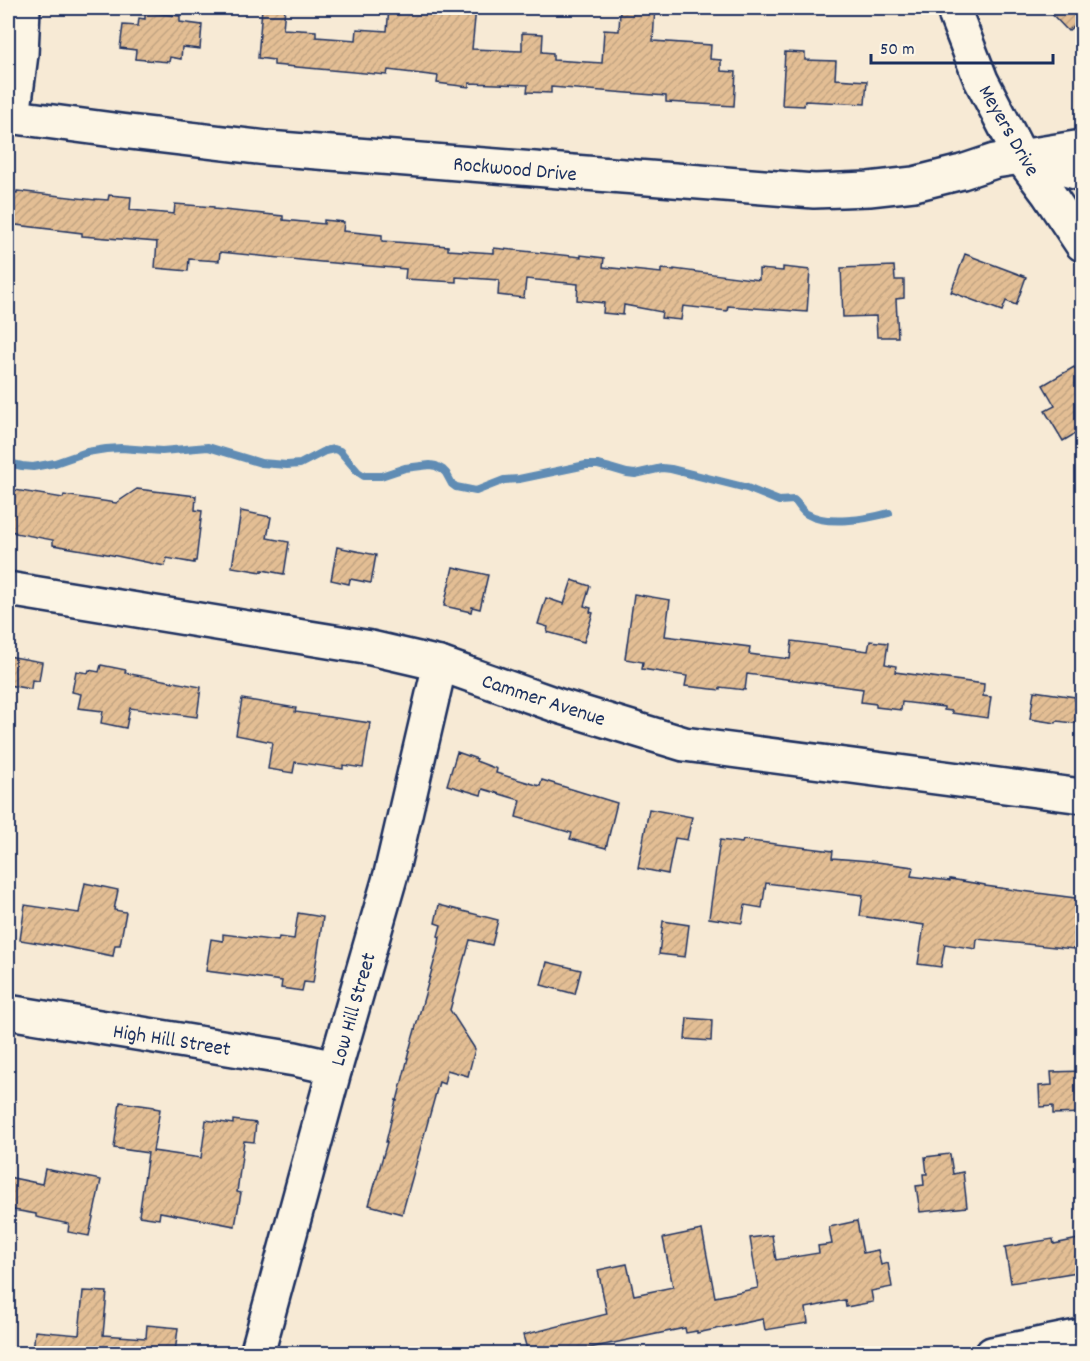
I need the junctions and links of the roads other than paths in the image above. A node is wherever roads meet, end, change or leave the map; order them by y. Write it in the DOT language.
graph roads {
  1 [pos="23,8"];
  2 [pos="954,8"];
  3 [pos="10,116"];
  4 [pos="1083,147"];
  5 [pos="1021,157"];
  6 [pos="1083,174"];
  7 [pos="1083,244"];
  8 [pos="8,590"];
  9 [pos="440,664"];
  10 [pos="1083,796"];
  11 [pos="8,1012"];
  12 [pos="335,1068"];
  13 [pos="1083,1336"];
  14 [pos="257,1353"];
  15 [pos="992,1353"];
  1 -- 3 [label="street"];
  2 -- 5 [label="street, Meyers Drive"];
  3 -- 5 [label="street, Rockwood Drive"];
  4 -- 5 [label="street, Rockwood Drive"];
  5 -- 6 [label="street, Rockwood Drive"];
  5 -- 7 [label="street, Meyers Drive"];
  8 -- 9 [label="street, Cammer Avenue"];
  9 -- 10 [label="street, Cammer Avenue"];
  9 -- 12 [label="street, Low Hill Street"];
  11 -- 12 [label="street, High Hill Street"];
  12 -- 14 [label="street, Low Hill Street"];
  13 -- 15 [label="street"];
}
